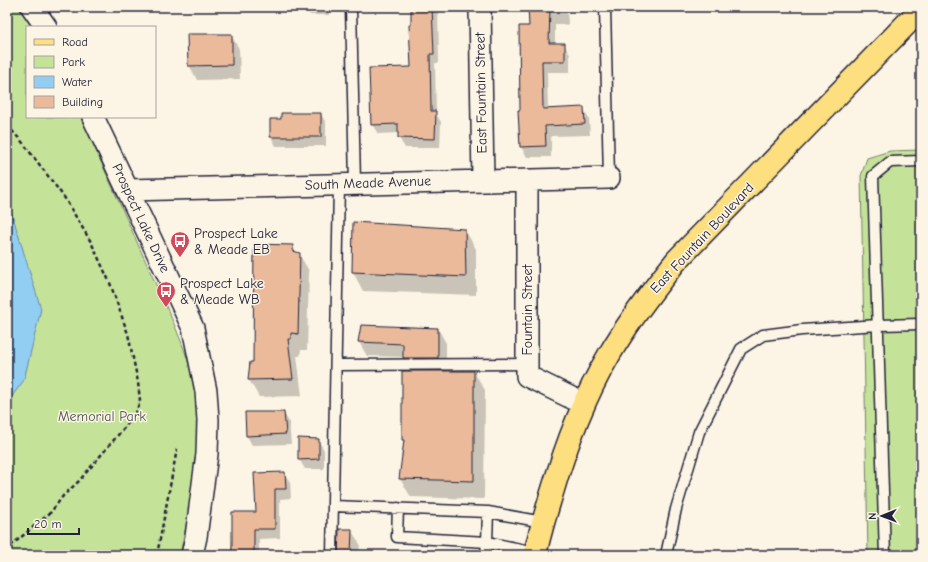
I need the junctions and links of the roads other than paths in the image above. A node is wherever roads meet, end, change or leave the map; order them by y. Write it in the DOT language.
graph roads {
  1 [pos="32,7"];
  2 [pos="351,7"];
  3 [pos="480,7"];
  4 [pos="605,7"];
  5 [pos="921,9"];
  6 [pos="45,26"];
  7 [pos="93,118"];
  8 [pos="921,161"];
  9 [pos="609,178"];
  10 [pos="482,180"];
  11 [pos="527,180"];
  12 [pos="347,184"];
  13 [pos="128,190"];
  14 [pos="921,324"];
  15 [pos="878,325"];
  16 [pos="527,364"];
  17 [pos="336,365"];
  18 [pos="584,404"];
  19 [pos="333,506"];
  20 [pos="398,508"];
  21 [pos="488,512"];
  22 [pos="543,522"];
  23 [pos="487,542"];
  24 [pos="535,554"];
  25 [pos="192,555"];
  26 [pos="332,555"];
  27 [pos="486,555"];
  28 [pos="666,555"];
  29 [pos="885,555"];
  1 -- 6 [label="street"];
  2 -- 12 [label="lane"];
  3 -- 10 [label="street, East Fountain Street"];
  4 -- 9 [label="lane"];
  5 -- 18 [label="main road, East Fountain Boulevard"];
  7 -- 13 [label="street, Prospect Lake Drive"];
  8 -- 15 [label="lane"];
  9 -- 11 [label="street, South Meade Avenue"];
  10 -- 11 [label="street, South Meade Avenue"];
  10 -- 12 [label="street, South Meade Avenue"];
  11 -- 16 [label="street, Fountain Street"];
  12 -- 13 [label="street, South Meade Avenue"];
  12 -- 17 [label="lane"];
  13 -- 25 [label="street, Prospect Lake Drive"];
  14 -- 15 [label="lane"];
  15 -- 28 [label="lane"];
  15 -- 29 [label="lane"];
  16 -- 17 [label="lane"];
  16 -- 18 [label="street, Fountain Street"];
  17 -- 19 [label="lane"];
  18 -- 22 [label="main road, East Fountain Boulevard"];
  19 -- 20 [label="lane"];
  19 -- 26 [label="lane"];
  20 -- 21 [label="lane"];
  20 -- 23 [label="lane"];
  21 -- 22 [label="lane"];
  21 -- 23 [label="lane"];
  22 -- 24 [label="main road, East Fountain Boulevard"];
  23 -- 24 [label="lane"];
  23 -- 27 [label="lane"];
}
